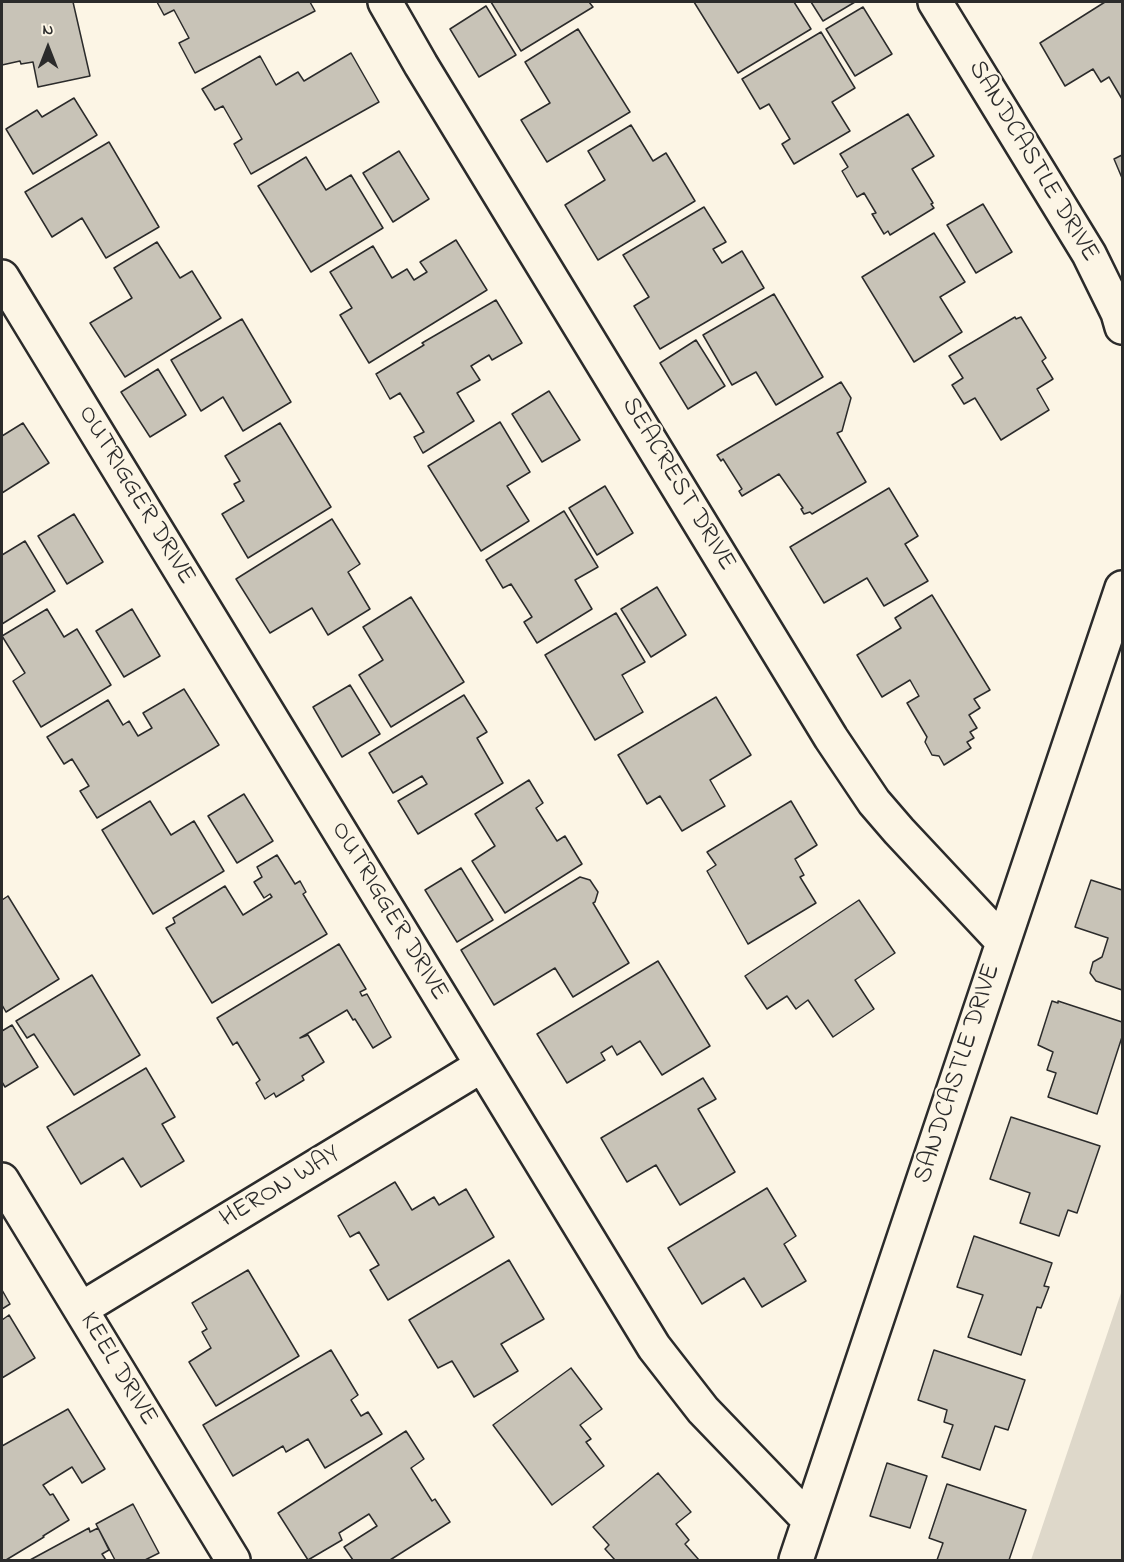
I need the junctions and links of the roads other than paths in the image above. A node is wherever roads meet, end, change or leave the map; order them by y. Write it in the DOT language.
graph roads {
  1 [pos="385,2"];
  2 [pos="935,2"];
  3 [pos="2,277"];
  4 [pos="1122,327"];
  5 [pos="1122,588"];
  6 [pos="1004,942"];
  7 [pos="481,1066"];
  8 [pos="2,1180"];
  9 [pos="81,1310"];
  10 [pos="809,1520"];
  11 [pos="233,1560"];
  12 [pos="796,1560"];
  1 -- 6 [label="street, SEACREST DRIVE"];
  2 -- 4 [label="street, SANDCASTLE DRIVE"];
  3 -- 7 [label="street, OUTRIGGER DRIVE"];
  5 -- 6 [label="street, SANDCASTLE DRIVE"];
  6 -- 10 [label="street, SANDCASTLE DRIVE"];
  7 -- 9 [label="street, HERON WAY"];
  7 -- 10 [label="street, OUTRIGGER DRIVE"];
  8 -- 9 [label="street, KEEL DRIVE"];
  9 -- 11 [label="street, KEEL DRIVE"];
  10 -- 12 [label="street, SANDCASTLE DRIVE"];
}
